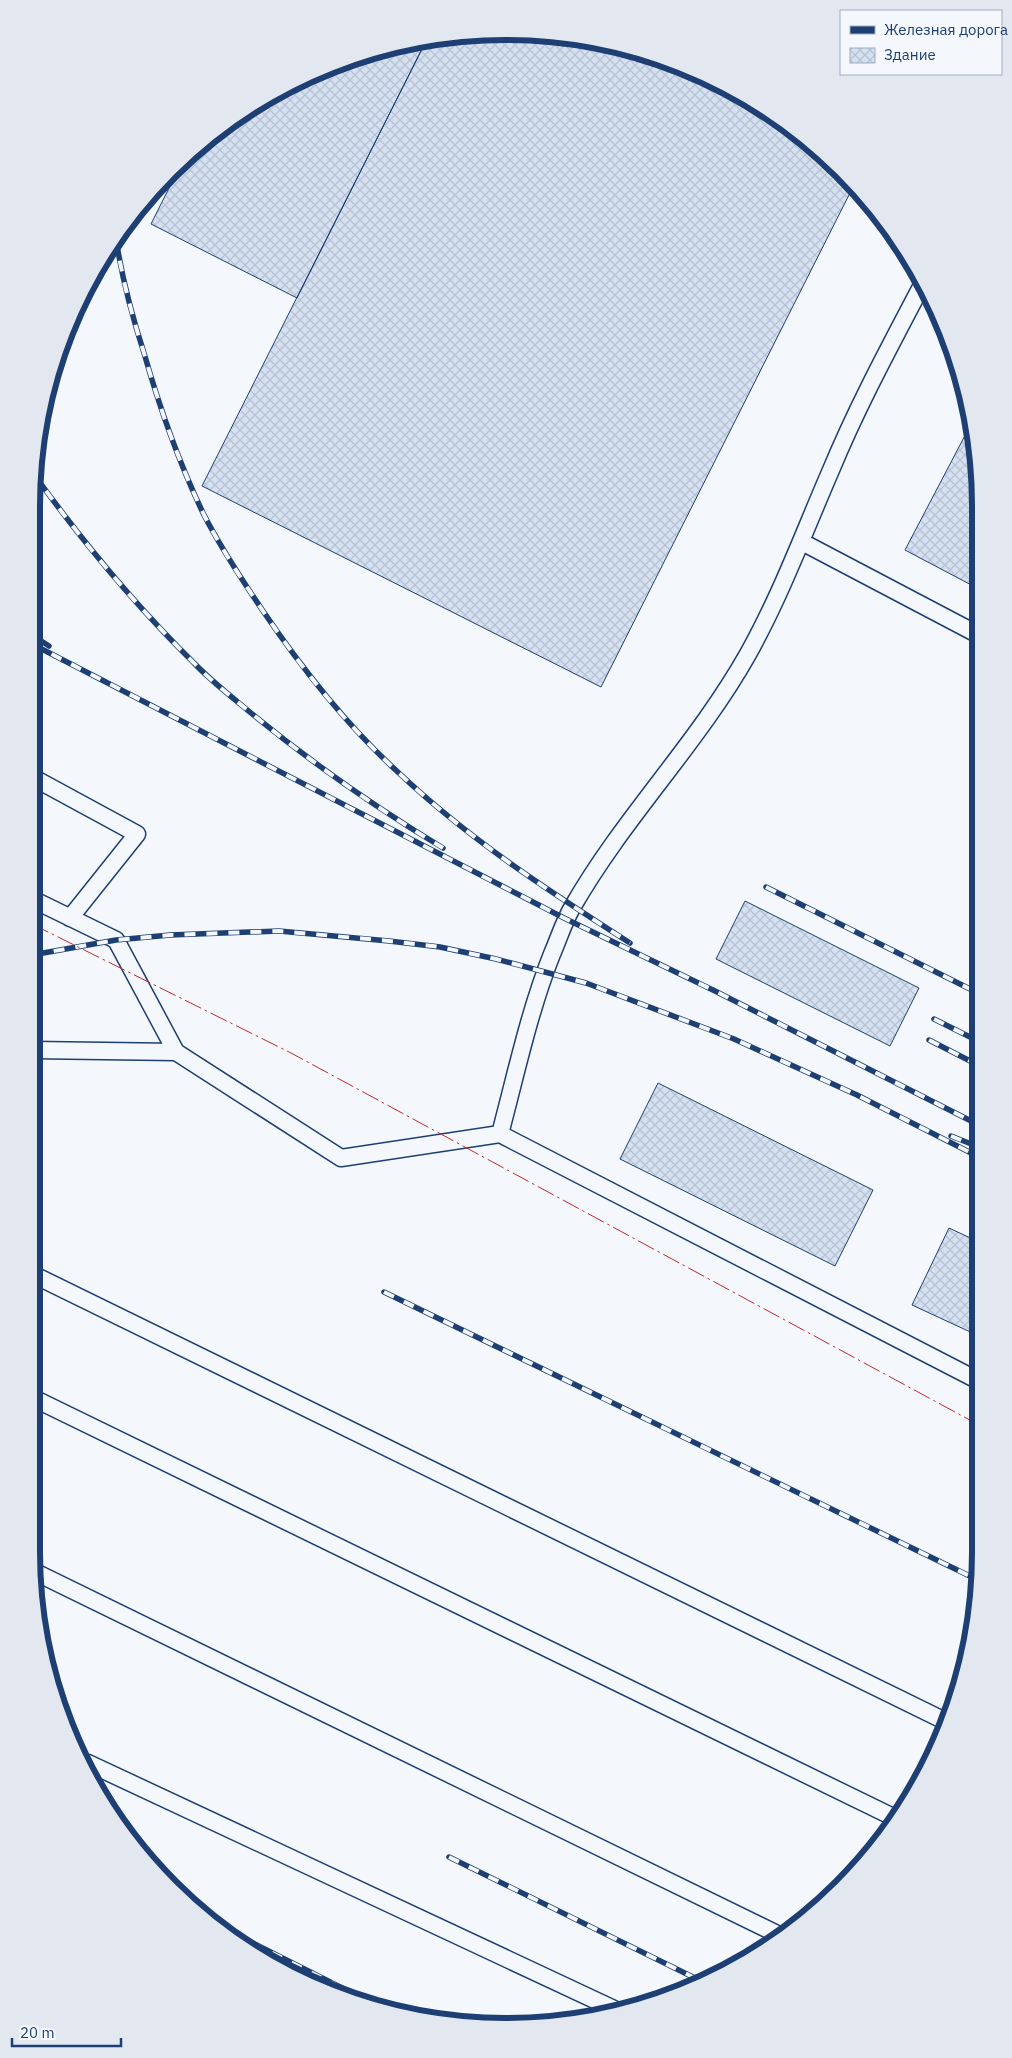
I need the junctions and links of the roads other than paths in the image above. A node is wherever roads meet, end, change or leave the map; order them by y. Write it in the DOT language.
graph roads {
  1 [pos="919,291"];
  2 [pos="802,542"];
  3 [pos="972,631"];
  4 [pos="40,781"];
  5 [pos="40,903"];
  6 [pos="70,918"];
  7 [pos="40,1050"];
  8 [pos="176,1052"];
  9 [pos="500,1134"];
  10 [pos="40,1278"];
  11 [pos="972,1377"];
  12 [pos="40,1401"];
  13 [pos="41,1575"];
  14 [pos="941,1719"];
  15 [pos="91,1765"];
  16 [pos="890,1815"];
  17 [pos="774,1933"];
  18 [pos="608,2006"];
  1 -- 2 [label="lane"];
  2 -- 3 [label="lane"];
  2 -- 9 [label="lane"];
  4 -- 6 [label="lane"];
  5 -- 6 [label="lane"];
  6 -- 8 [label="lane"];
  7 -- 8 [label="lane"];
  8 -- 9 [label="lane"];
  9 -- 11 [label="lane"];
  10 -- 14 [label="lane"];
  12 -- 16 [label="lane"];
  13 -- 17 [label="lane"];
  15 -- 18 [label="lane"];
}
